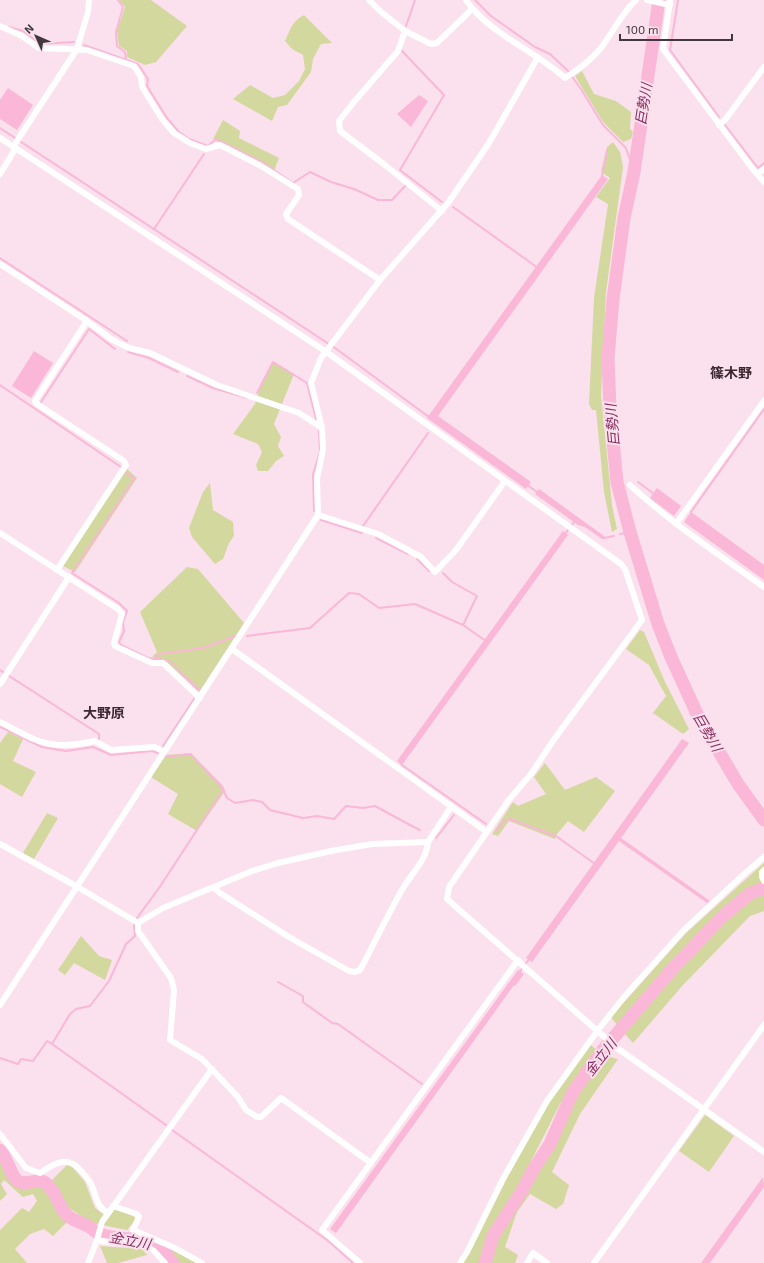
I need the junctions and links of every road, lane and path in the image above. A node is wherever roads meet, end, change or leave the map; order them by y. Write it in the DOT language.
graph roads {
  1 [pos="89,0"];
  2 [pos="369,0"];
  3 [pos="466,0"];
  4 [pos="636,0"];
  5 [pos="648,0"];
  6 [pos="670,2"];
  7 [pos="472,9"];
  8 [pos="0,26"];
  9 [pos="405,31"];
  10 [pos="77,49"];
  11 [pos="538,57"];
  12 [pos="764,67"];
  13 [pos="719,125"];
  14 [pos="0,138"];
  15 [pos="15,148"];
  16 [pos="764,169"];
  17 [pos="0,174"];
  18 [pos="757,174"];
  19 [pos="764,182"];
  20 [pos="442,211"];
  21 [pos="0,264"];
  22 [pos="380,280"];
  23 [pos="87,321"];
  24 [pos="325,351"];
  25 [pos="764,401"];
  26 [pos="322,428"];
  27 [pos="505,481"];
  28 [pos="630,485"];
  29 [pos="318,515"];
  30 [pos="676,524"];
  31 [pos="0,533"];
  32 [pos="57,570"];
  33 [pos="69,577"];
  34 [pos="764,587"];
  35 [pos="232,649"];
  36 [pos="0,684"];
  37 [pos="200,698"];
  38 [pos="0,722"];
  39 [pos="164,752"];
  40 [pos="451,807"];
  41 [pos="487,832"];
  42 [pos="428,842"];
  43 [pos="0,844"];
  44 [pos="764,857"];
  45 [pos="764,870"];
  46 [pos="763,879"];
  47 [pos="76,886"];
  48 [pos="214,888"];
  49 [pos="138,923"];
  50 [pos="520,962"];
  51 [pos="0,1005"];
  52 [pos="764,1025"];
  53 [pos="600,1032"];
  54 [pos="212,1069"];
  55 [pos="705,1109"];
  56 [pos="0,1134"];
  57 [pos="764,1152"];
  58 [pos="371,1163"];
  59 [pos="113,1206"];
  60 [pos="108,1213"];
  61 [pos="98,1240"];
  62 [pos="88,1263"];
  63 [pos="165,1263"];
  64 [pos="202,1263"];
  65 [pos="360,1263"];
  66 [pos="460,1263"];
  67 [pos="527,1263"];
  68 [pos="547,1263"];
  69 [pos="594,1263"];
  1 -- 10 [label="street"];
  2 -- 9 [label="street"];
  3 -- 7 [label="street"];
  4 -- 11 [label="street"];
  5 -- 6 [label="street"];
  6 -- 13 [label="street"];
  7 -- 9 [label="street"];
  7 -- 11 [label="street"];
  8 -- 10 [label="street"];
  9 -- 20 [label="street"];
  10 -- 15 [label="street"];
  10 -- 22 [label="street"];
  11 -- 20 [label="street"];
  12 -- 13 [label="street"];
  13 -- 18 [label="street"];
  14 -- 15 [label="street"];
  15 -- 17 [label="street"];
  15 -- 24 [label="street"];
  16 -- 18 [label="street"];
  18 -- 19 [label="street"];
  20 -- 22 [label="street"];
  21 -- 23 [label="street"];
  22 -- 24 [label="street"];
  23 -- 26 [label="street"];
  23 -- 32 [label="street"];
  24 -- 26 [label="street"];
  24 -- 27 [label="street"];
  25 -- 30 [label="street"];
  26 -- 29 [label="street"];
  27 -- 29 [label="street"];
  27 -- 41 [label="street"];
  28 -- 30 [label="street"];
  29 -- 35 [label="street"];
  30 -- 34 [label="street"];
  31 -- 32 [label="street"];
  32 -- 33 [label="street"];
  33 -- 36 [label="street"];
  33 -- 37 [label="street"];
  35 -- 37 [label="street"];
  35 -- 40 [label="street"];
  37 -- 39 [label="street"];
  38 -- 39 [label="street"];
  39 -- 47 [label="street"];
  40 -- 41 [label="street"];
  40 -- 42 [label="street"];
  41 -- 50 [label="street"];
  42 -- 48 [label="street"];
  42 -- 48 [label="street"];
  43 -- 47 [label="street"];
  44 -- 53 [label="street"];
  45 -- 46 [label="street"];
  47 -- 49 [label="street"];
  47 -- 51 [label="street"];
  48 -- 49 [label="street"];
  49 -- 54 [label="street"];
  50 -- 53 [label="street"];
  50 -- 58 [label="street"];
  52 -- 55 [label="street"];
  53 -- 55 [label="street"];
  53 -- 66 [label="street"];
  54 -- 58 [label="street"];
  54 -- 59 [label="street"];
  55 -- 57 [label="street"];
  55 -- 69 [label="street"];
  56 -- 60 [label="street"];
  58 -- 65 [label="street"];
  59 -- 60 [label="street"];
  59 -- 64 [label="street"];
  60 -- 61 [label="street"];
  61 -- 62 [label="street"];
  61 -- 63 [label="street"];
  67 -- 68 [label="street"];
}
